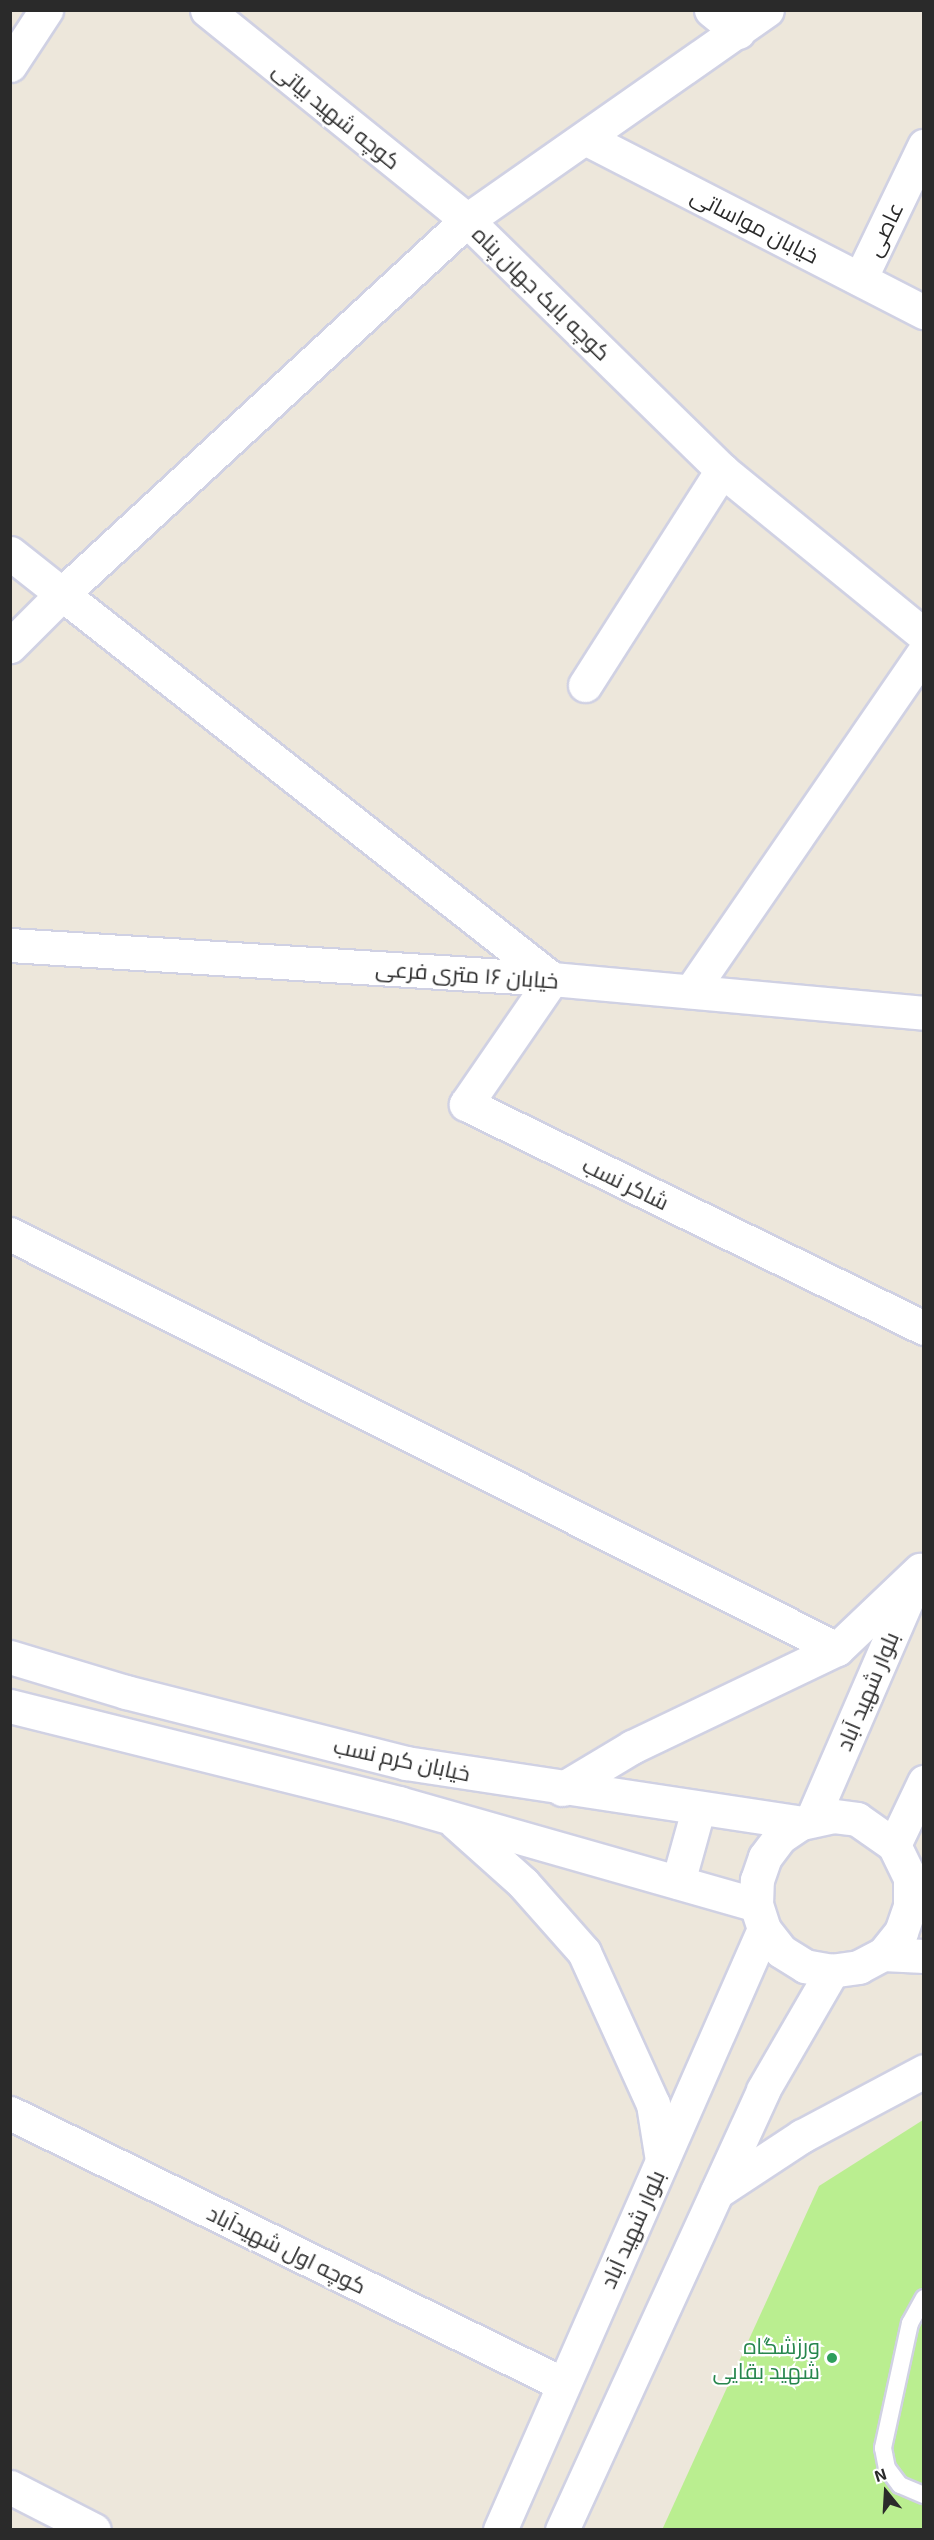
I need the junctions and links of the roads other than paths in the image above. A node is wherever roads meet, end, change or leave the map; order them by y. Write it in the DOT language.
graph roads {
  1 [pos="46,10"];
  2 [pos="207,10"];
  3 [pos="711,10"];
  4 [pos="767,10"];
  5 [pos="738,32"];
  6 [pos="10,65"];
  7 [pos="587,139"];
  8 [pos="924,146"];
  9 [pos="467,220"];
  10 [pos="860,279"];
  11 [pos="924,312"];
  12 [pos="722,470"];
  13 [pos="10,553"];
  14 [pos="62,594"];
  15 [pos="924,635"];
  16 [pos="10,646"];
  17 [pos="924,652"];
  18 [pos="585,685"];
  19 [pos="10,945"];
  20 [pos="552,979"];
  21 [pos="690,991"];
  22 [pos="924,1013"];
  23 [pos="10,1234"];
  24 [pos="924,1328"];
  25 [pos="922,1566"];
  26 [pos="837,1649"];
  27 [pos="10,1657"];
  28 [pos="10,1706"];
  29 [pos="924,1782"];
  30 [pos="562,1789"];
  31 [pos="698,1810"];
  32 [pos="450,1817"];
  33 [pos="806,1821"];
  34 [pos="906,1853"];
  35 [pos="678,1882"];
  36 [pos="760,1917"];
  37 [pos="883,1954"];
  38 [pos="924,1956"];
  39 [pos="832,1971"];
  40 [pos="924,2071"];
  41 [pos="10,2113"];
  42 [pos="663,2160"];
  43 [pos="717,2192"];
  44 [pos="924,2298"];
  45 [pos="563,2385"];
  46 [pos="10,2487"];
  47 [pos="924,2495"];
  48 [pos="94,2529"];
  49 [pos="500,2529"];
  50 [pos="562,2529"];
  1 -- 6 [label="street"];
  2 -- 9 [label="street, کوچه شهید بیاتی"];
  3 -- 5 [label="street"];
  4 -- 5 [label="street"];
  5 -- 7 [label="street"];
  7 -- 9 [label="street"];
  7 -- 10 [label="street, خیابان مواساتی"];
  8 -- 10 [label="street, عاصی"];
  9 -- 12 [label="street, کوچه بابک جهان پناه"];
  9 -- 14 [label="street, کوچه بابک جهان پناه"];
  10 -- 11 [label="street, خیابان مواساتی"];
  12 -- 15 [label="street, کوچه بابک جهان پناه"];
  12 -- 18 [label="street"];
  13 -- 14 [label="street"];
  14 -- 16 [label="street"];
  14 -- 20 [label="street"];
  17 -- 21 [label="street"];
  19 -- 20 [label="street, خیابان ۱۶ متری فرعی"];
  20 -- 21 [label="street, خیابان ۱۶ متری فرعی"];
  20 -- 24 [label="street, شاکر نسب"];
  21 -- 22 [label="street, خیابان ۱۶ متری فرعی"];
  23 -- 26 [label="street"];
  25 -- 26 [label="street"];
  25 -- 33 [label="street, بلوار شهید آباد"];
  26 -- 30 [label="street"];
  27 -- 30 [label="street, خیابان کرم نسب"];
  28 -- 32 [label="street, خیابان کرم نسب"];
  29 -- 34 [label="street"];
  30 -- 31 [label="street, خیابان کرم نسب"];
  31 -- 33 [label="street, خیابان کرم نسب"];
  31 -- 35 [label="street"];
  32 -- 35 [label="street, خیابان کرم نسب"];
  32 -- 42 [label="street"];
  33 -- 34 [label="street"];
  33 -- 36 [label="street"];
  34 -- 37 [label="street"];
  35 -- 36 [label="street, خیابان کرم نسب"];
  36 -- 39 [label="street"];
  36 -- 42 [label="street, بلوار شهید آباد"];
  37 -- 38 [label="street"];
  37 -- 39 [label="street"];
  39 -- 43 [label="street"];
  40 -- 43 [label="street"];
  41 -- 45 [label="street, کوچه اول شهیدآباد"];
  42 -- 45 [label="street, بلوار شهید آباد"];
  43 -- 50 [label="street"];
  44 -- 47 [label="lane"];
  45 -- 49 [label="street, بلوار شهید آباد"];
  46 -- 48 [label="street"];
}
